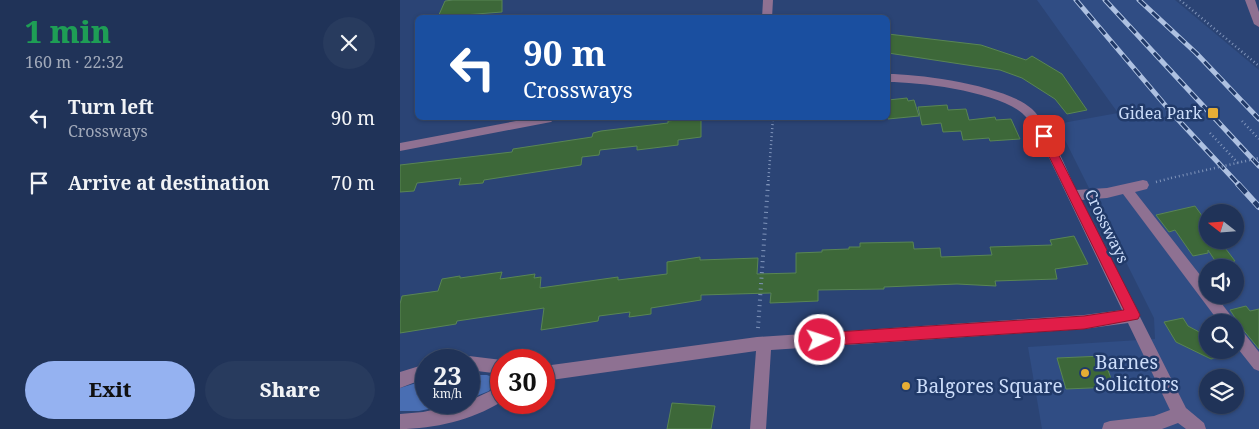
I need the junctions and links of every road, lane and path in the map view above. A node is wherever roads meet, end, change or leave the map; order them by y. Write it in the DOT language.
graph roads {
  1 [pos="768,0"];
  2 [pos="1180,0"];
  3 [pos="1250,0"];
  4 [pos="767,15"];
  5 [pos="1259,24"];
  6 [pos="1259,66"];
  7 [pos="890,78"];
  8 [pos="542,120"];
  9 [pos="773,120"];
  10 [pos="1242,121"];
  11 [pos="1210,133"];
  12 [pos="1259,140"];
  13 [pos="400,147"];
  14 [pos="1259,158"];
  15 [pos="1238,163"];
  16 [pos="1171,178"];
  17 [pos="1143,186"];
  18 [pos="1126,189"];
  19 [pos="1074,195"];
  20 [pos="1221,314"];
  21 [pos="1133,315"];
  22 [pos="760,344"];
  23 [pos="1244,345"];
  24 [pos="1259,364"];
  25 [pos="555,372"];
  26 [pos="415,375"];
  27 [pos="400,380"];
  28 [pos="490,399"];
  29 [pos="1180,414"];
  30 [pos="400,422"];
  31 [pos="758,429"];
  32 [pos="1110,429"];
  33 [pos="1198,429"];
  1 -- 4 [label="street"];
  2 -- 6 [label="path"];
  3 -- 5 [label="street"];
  7 -- 19 [label="street, Crossways"];
  8 -- 13 [label="street"];
  9 -- 22 [label="path"];
  10 -- 12 [label="path"];
  11 -- 15 [label="path"];
  14 -- 15 [label="path, bridge"];
  15 -- 16 [label="path, bridge"];
  17 -- 18 [label="street"];
  18 -- 19 [label="street"];
  18 -- 20 [label="street"];
  19 -- 21 [label="street, Crossways"];
  21 -- 22 [label="street"];
  21 -- 29 [label="street, Crossways"];
  22 -- 25 [label="street"];
  22 -- 31 [label="street"];
  23 -- 24 [label="street"];
  26 -- 27 [label="street"];
  28 -- 30 [label="street"];
  29 -- 32 [label="street"];
  29 -- 33 [label="street, Crossways"];
}
